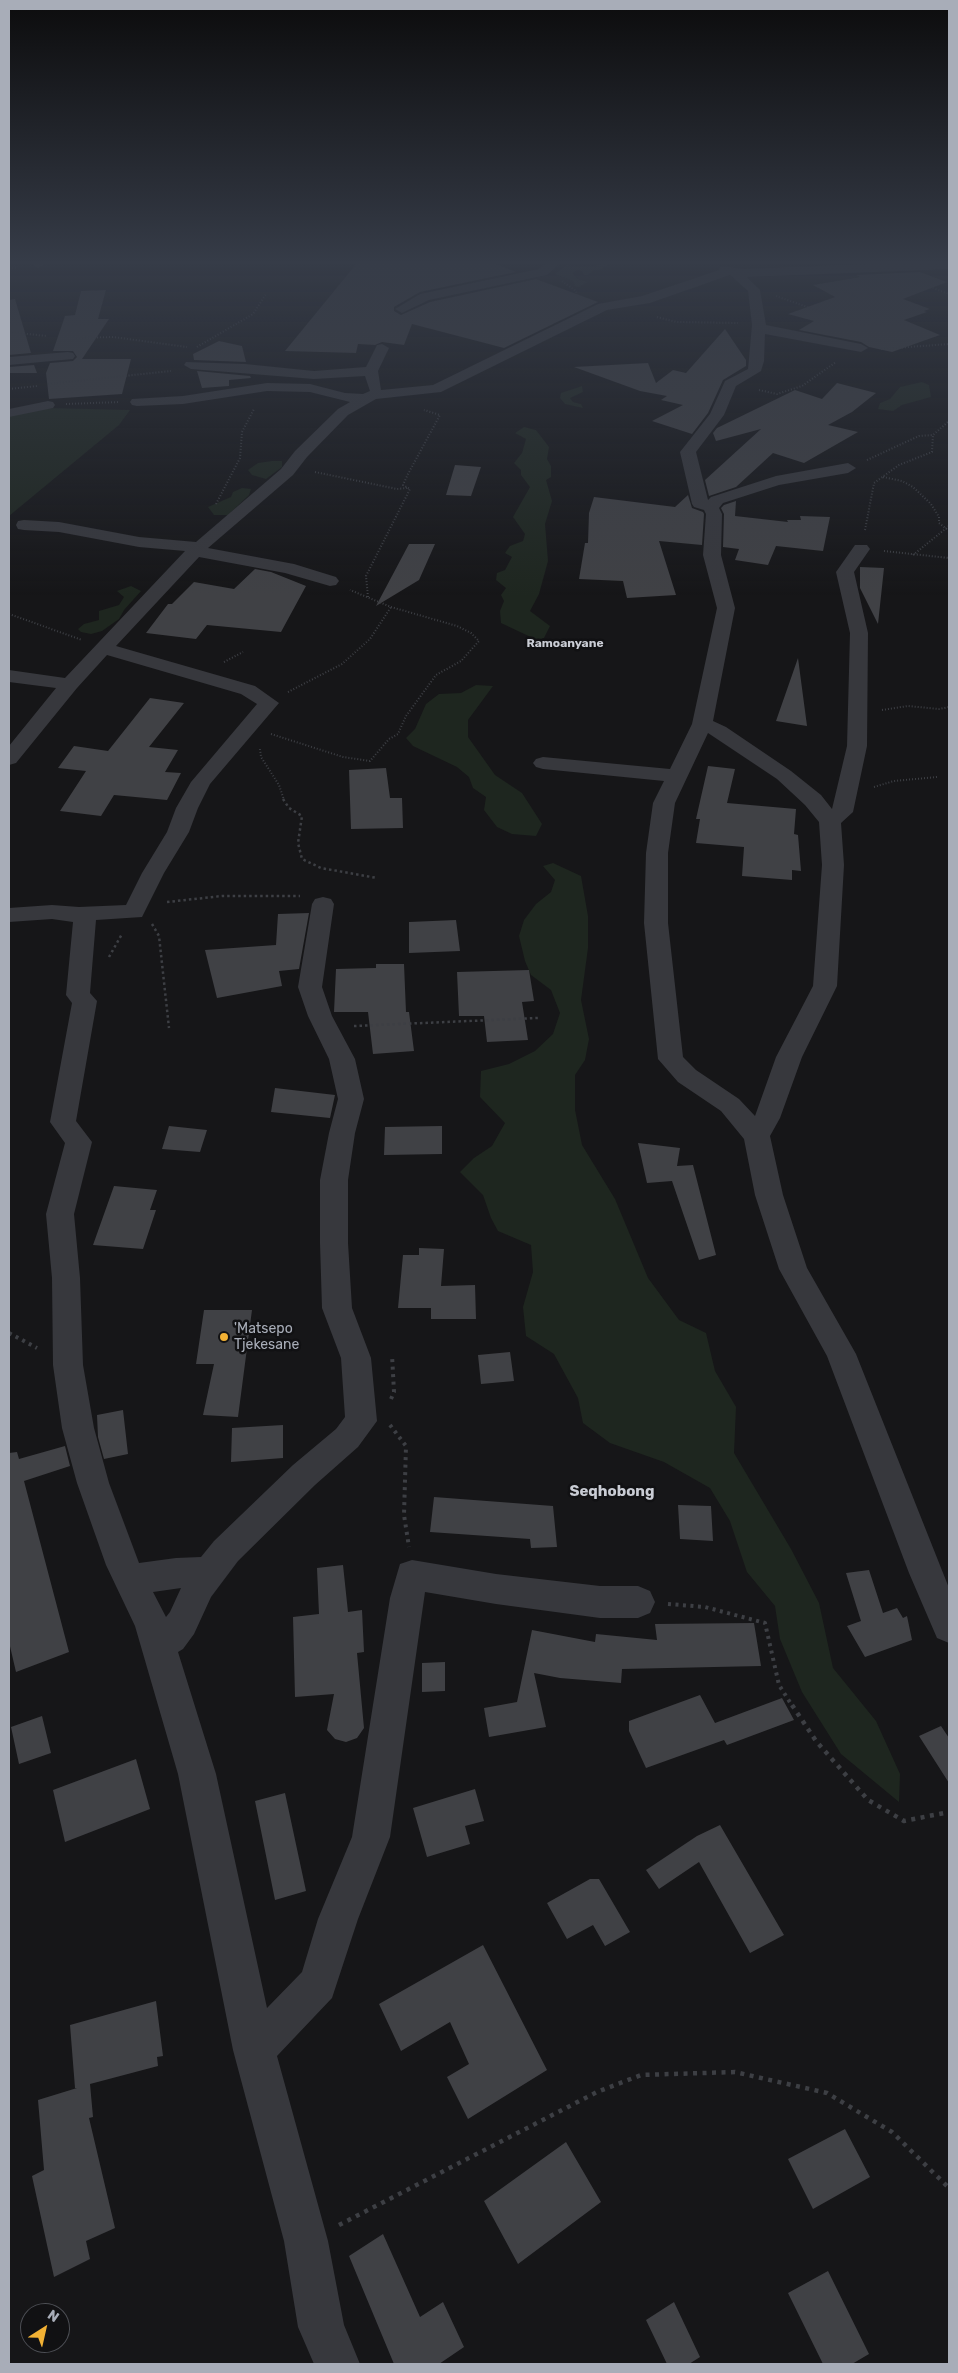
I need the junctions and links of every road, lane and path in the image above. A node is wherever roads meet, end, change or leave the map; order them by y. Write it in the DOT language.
graph roads {
  1 [pos="132,374"];
  2 [pos="294,374"];
  3 [pos="340,374"];
  4 [pos="372,374"];
  5 [pos="468,374"];
  6 [pos="751,374"];
  7 [pos="820,374"];
  8 [pos="48,384"];
  9 [pos="730,384"];
  10 [pos="38,385"];
  11 [pos="260,388"];
  12 [pos="9,389"];
  13 [pos="375,396"];
  14 [pos="138,402"];
  15 [pos="48,405"];
  16 [pos="9,412"];
  17 [pos="949,422"];
  18 [pos="933,435"];
  19 [pos="848,468"];
  20 [pos="290,469"];
  21 [pos="882,477"];
  22 [pos="407,488"];
  23 [pos="710,507"];
  24 [pos="24,525"];
  25 [pos="949,526"];
  26 [pos="946,529"];
  27 [pos="949,531"];
  28 [pos="217,532"];
  29 [pos="197,549"];
  30 [pos="861,549"];
  31 [pos="913,555"];
  32 [pos="949,558"];
  33 [pos="330,580"];
  34 [pos="357,593"];
  35 [pos="368,598"];
  36 [pos="391,607"];
  37 [pos="9,614"];
  38 [pos="103,648"];
  39 [pos="9,676"];
  40 [pos="70,684"];
  41 [pos="269,703"];
  42 [pos="949,707"];
  43 [pos="856,711"];
  44 [pos="702,724"];
  45 [pos="256,729"];
  46 [pos="9,759"];
  47 [pos="543,762"];
  48 [pos="677,776"];
  49 [pos="937,777"];
  50 [pos="846,793"];
  51 [pos="830,821"];
  52 [pos="376,878"];
  53 [pos="323,904"];
  54 [pos="142,913"];
  55 [pos="79,914"];
  56 [pos="9,915"];
  57 [pos="538,1018"];
  58 [pos="326,1026"];
  59 [pos="169,1028"];
  60 [pos="757,1136"];
  61 [pos="384,1417"];
  62 [pos="209,1572"];
  63 [pos="412,1575"];
  64 [pos="130,1580"];
  65 [pos="638,1602"];
  66 [pos="949,1627"];
  67 [pos="158,1645"];
  68 [pos="949,1812"];
  69 [pos="254,2050"];
  70 [pos="949,2188"];
  71 [pos="306,2241"];
  72 [pos="337,2364"];
  1 -- 8 [label="path"];
  2 -- 3 [label="street"];
  4 -- 13 [label="street"];
  5 -- 13 [label="street"];
  6 -- 9 [label="street"];
  7 -- 9 [label="path"];
  9 -- 23 [label="street"];
  10 -- 12 [label="path"];
  11 -- 13 [label="street"];
  11 -- 14 [label="street"];
  11 -- 28 [label="path"];
  13 -- 20 [label="street"];
  13 -- 22 [label="path"];
  14 -- 15 [label="path"];
  15 -- 16 [label="street"];
  17 -- 18 [label="path"];
  18 -- 19 [label="path"];
  18 -- 21 [label="path"];
  19 -- 23 [label="street"];
  20 -- 22 [label="path"];
  20 -- 28 [label="street"];
  21 -- 26 [label="path"];
  21 -- 30 [label="path"];
  22 -- 35 [label="path"];
  23 -- 44 [label="street"];
  24 -- 29 [label="street"];
  25 -- 26 [label="path"];
  26 -- 27 [label="path"];
  26 -- 31 [label="path"];
  28 -- 29 [label="street"];
  29 -- 33 [label="street"];
  29 -- 38 [label="street"];
  30 -- 31 [label="path"];
  30 -- 43 [label="street"];
  31 -- 32 [label="path"];
  34 -- 35 [label="path"];
  35 -- 36 [label="path"];
  36 -- 41 [label="path"];
  36 -- 45 [label="path"];
  37 -- 38 [label="path"];
  38 -- 40 [label="street"];
  38 -- 41 [label="street"];
  39 -- 40 [label="street"];
  40 -- 46 [label="street"];
  41 -- 45 [label="street"];
  42 -- 43 [label="path"];
  43 -- 50 [label="street"];
  44 -- 48 [label="street"];
  44 -- 51 [label="street"];
  45 -- 52 [label="path"];
  45 -- 54 [label="street"];
  47 -- 48 [label="street"];
  48 -- 60 [label="street"];
  49 -- 50 [label="path"];
  50 -- 51 [label="street"];
  51 -- 60 [label="street"];
  53 -- 54 [label="path"];
  53 -- 58 [label="street"];
  54 -- 55 [label="street"];
  54 -- 59 [label="path"];
  55 -- 56 [label="street"];
  55 -- 64 [label="street"];
  57 -- 58 [label="path"];
  58 -- 62 [label="street"];
  60 -- 66 [label="street"];
  61 -- 63 [label="path"];
  62 -- 64 [label="street"];
  62 -- 67 [label="street"];
  63 -- 65 [label="street"];
  63 -- 69 [label="street"];
  64 -- 67 [label="street"];
  65 -- 68 [label="path"];
  67 -- 69 [label="street"];
  69 -- 71 [label="street"];
  70 -- 71 [label="path"];
  71 -- 72 [label="street"];
}
